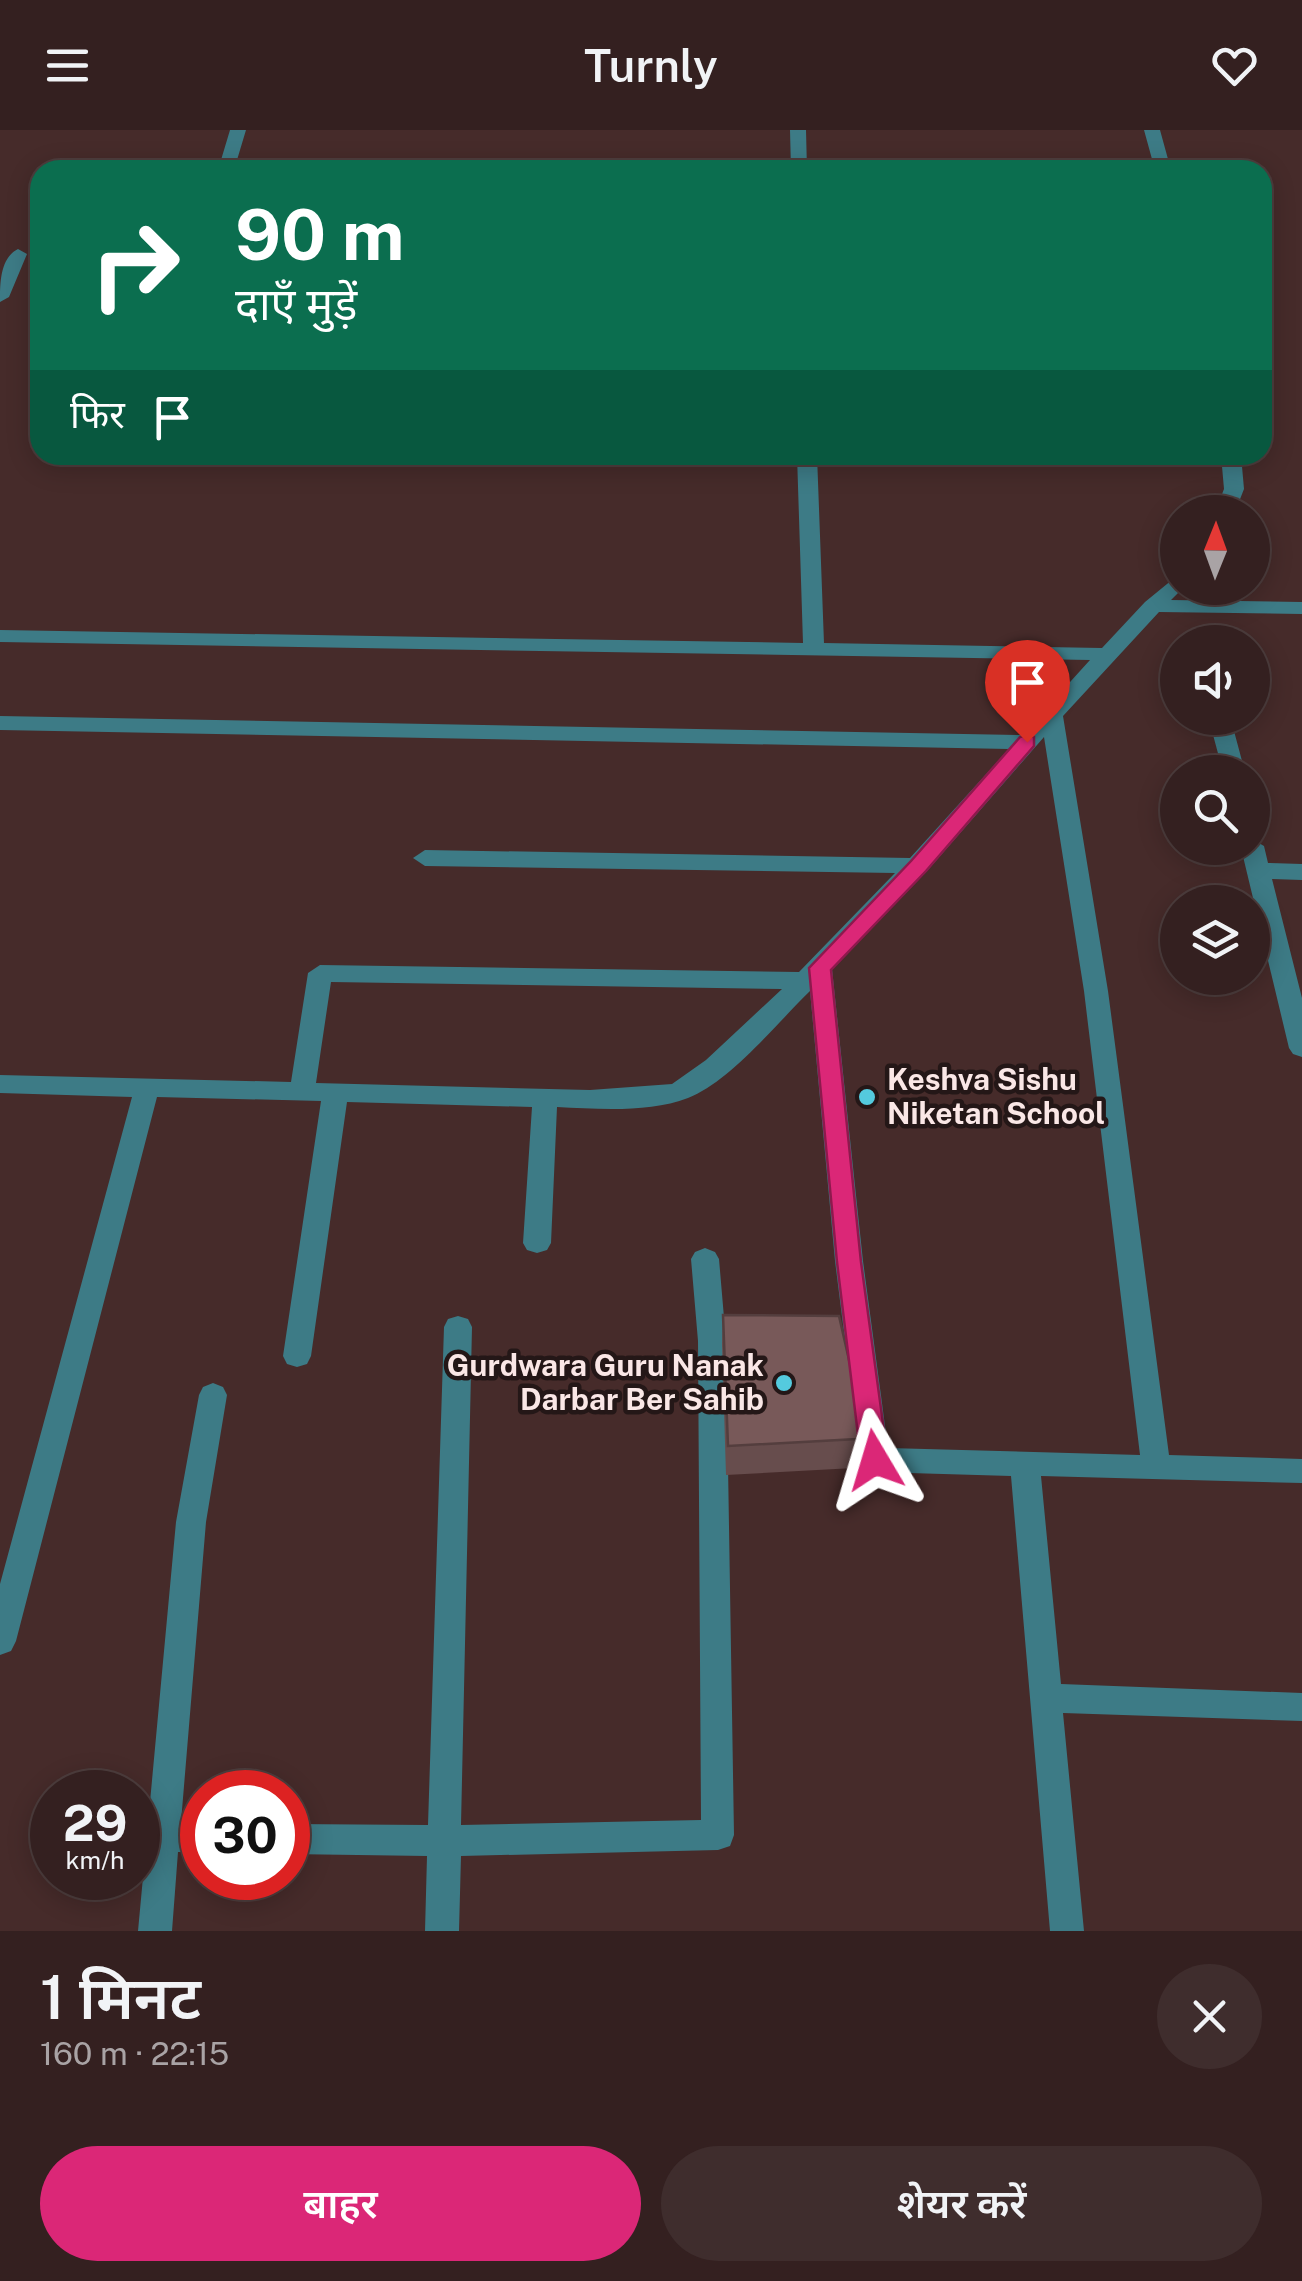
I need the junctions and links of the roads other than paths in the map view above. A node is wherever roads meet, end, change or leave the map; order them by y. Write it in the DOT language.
graph roads {
  1 [pos="238,130"];
  2 [pos="798,130"];
  3 [pos="1152,130"];
  4 [pos="229,160"];
  5 [pos="799,160"];
  6 [pos="1160,160"];
  7 [pos="18,254"];
  8 [pos="0,297"];
  9 [pos="806,465"];
  10 [pos="1232,465"];
  11 [pos="1231,495"];
  12 [pos="1160,598"];
  13 [pos="1152,606"];
  14 [pos="1302,608"];
  15 [pos="0,636"];
  16 [pos="814,650"];
  17 [pos="1108,654"];
  18 [pos="1052,715"];
  19 [pos="0,723"];
  20 [pos="1027,742"];
  21 [pos="425,858"];
  22 [pos="1257,865"];
  23 [pos="919,866"];
  24 [pos="1259,871"];
  25 [pos="1302,872"];
  26 [pos="813,974"];
  27 [pos="1301,1042"];
  28 [pos="0,1084"];
  29 [pos="147,1088"];
  30 [pos="302,1092"];
  31 [pos="334,1094"];
  32 [pos="545,1098"];
  33 [pos="537,1243"];
  34 [pos="705,1259"];
  35 [pos="458,1327"];
  36 [pos="297,1356"];
  37 [pos="213,1394"];
  38 [pos="1026,1462"];
  39 [pos="1156,1467"];
  40 [pos="1302,1470"];
  41 [pos="0,1641"];
  42 [pos="1046,1698"];
  43 [pos="1302,1707"];
  44 [pos="166,1836"];
  45 [pos="180,1836"];
  46 [pos="310,1838"];
  47 [pos="446,1841"];
  48 [pos="155,1931"];
  49 [pos="442,1931"];
  50 [pos="1067,1931"];
  1 -- 4 [label="street"];
  2 -- 5 [label="street"];
  3 -- 6 [label="street"];
  7 -- 8 [label="street"];
  9 -- 16 [label="street"];
  10 -- 11 [label="street"];
  12 -- 13 [label="street"];
  13 -- 14 [label="street"];
  13 -- 17 [label="street"];
  15 -- 16 [label="street"];
  16 -- 17 [label="street"];
  17 -- 18 [label="street"];
  18 -- 20 [label="street"];
  18 -- 39 [label="street"];
  19 -- 20 [label="street"];
  20 -- 23 [label="street"];
  21 -- 23 [label="street"];
  22 -- 24 [label="street"];
  23 -- 26 [label="street"];
  24 -- 25 [label="street"];
  24 -- 27 [label="street"];
  26 -- 30 [label="street"];
  26 -- 32 [label="street"];
  26 -- 38 [label="street"];
  28 -- 29 [label="street"];
  29 -- 30 [label="street"];
  29 -- 41 [label="street"];
  30 -- 31 [label="street"];
  31 -- 32 [label="street"];
  31 -- 36 [label="street"];
  32 -- 33 [label="street"];
  34 -- 47 [label="street"];
  35 -- 47 [label="street"];
  37 -- 44 [label="street"];
  38 -- 39 [label="street"];
  38 -- 42 [label="street"];
  39 -- 40 [label="street"];
  42 -- 43 [label="street"];
  42 -- 50 [label="street"];
  44 -- 45 [label="street"];
  44 -- 48 [label="street"];
  46 -- 47 [label="street"];
  47 -- 49 [label="street"];
}
